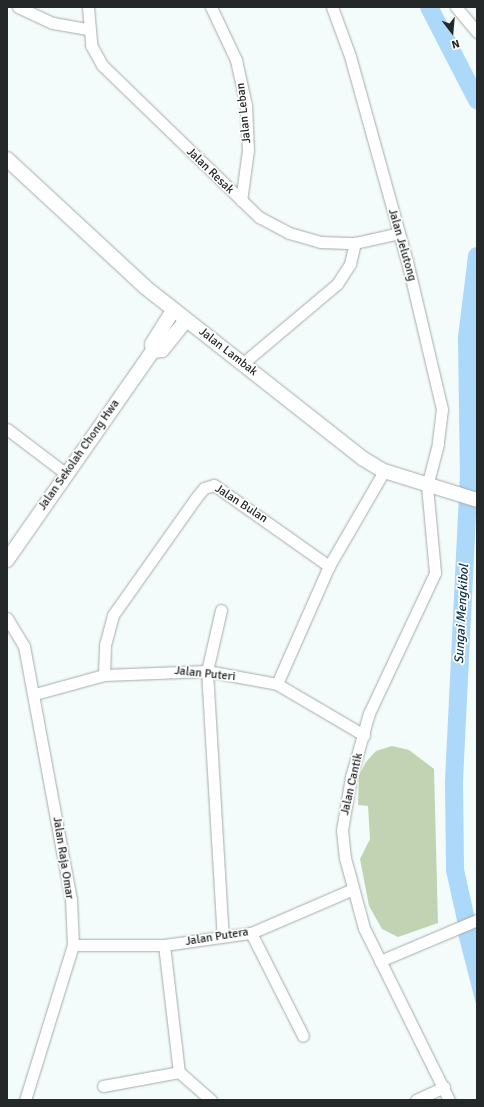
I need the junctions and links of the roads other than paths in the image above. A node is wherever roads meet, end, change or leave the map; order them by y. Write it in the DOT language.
graph roads {
  1 [pos="18,7"];
  2 [pos="88,7"];
  3 [pos="211,7"];
  4 [pos="332,7"];
  5 [pos="456,7"];
  6 [pos="87,28"];
  7 [pos="477,32"];
  8 [pos="7,159"];
  9 [pos="241,201"];
  10 [pos="399,233"];
  11 [pos="355,243"];
  12 [pos="173,310"];
  13 [pos="186,320"];
  14 [pos="153,352"];
  15 [pos="242,364"];
  16 [pos="7,429"];
  17 [pos="384,472"];
  18 [pos="65,473"];
  19 [pos="434,488"];
  20 [pos="477,500"];
  21 [pos="7,560"];
  22 [pos="329,566"];
  23 [pos="222,610"];
  24 [pos="7,618"];
  25 [pos="207,671"];
  26 [pos="104,675"];
  27 [pos="277,684"];
  28 [pos="35,694"];
  29 [pos="364,735"];
  30 [pos="353,889"];
  31 [pos="477,920"];
  32 [pos="251,933"];
  33 [pos="223,937"];
  34 [pos="73,945"];
  35 [pos="164,945"];
  36 [pos="380,961"];
  37 [pos="304,1036"];
  38 [pos="179,1072"];
  39 [pos="103,1086"];
  40 [pos="444,1087"];
  41 [pos="25,1100"];
  42 [pos="210,1100"];
  43 [pos="416,1100"];
  44 [pos="449,1100"];
  1 -- 6 [label="street"];
  2 -- 6 [label="street, Jalan Resak"];
  3 -- 9 [label="street, Jalan Leban"];
  4 -- 10 [label="street, Jalan Jelutong"];
  5 -- 7 [label="street"];
  6 -- 9 [label="street, Jalan Resak"];
  8 -- 12 [label="street, Jalan Lambak"];
  9 -- 11 [label="street, Jalan Resak"];
  10 -- 11 [label="street, Jalan Resak"];
  10 -- 19 [label="street, Jalan Jelutong"];
  11 -- 15 [label="street"];
  12 -- 13 [label="street, Jalan Lambak"];
  12 -- 14 [label="street, Jalan Sekolah Chong Hwa"];
  13 -- 14 [label="street, Jalan Sekolah Chong Hwa"];
  13 -- 15 [label="street, Jalan Lambak"];
  14 -- 18 [label="street, Jalan Sekolah Chong Hwa"];
  15 -- 17 [label="street, Jalan Lambak"];
  16 -- 18 [label="street"];
  17 -- 19 [label="street, Jalan Lambak"];
  17 -- 22 [label="street"];
  18 -- 21 [label="street, Jalan Sekolah Chong Hwa"];
  19 -- 20 [label="street, Jalan Lambak"];
  19 -- 29 [label="street, Jalan Cantik"];
  22 -- 26 [label="street, Jalan Bulan"];
  22 -- 27 [label="street"];
  23 -- 25 [label="street"];
  24 -- 28 [label="street, Jalan Raja Omar"];
  25 -- 26 [label="street, Jalan Puteri"];
  25 -- 27 [label="street, Jalan Puteri"];
  25 -- 33 [label="street"];
  26 -- 28 [label="street, Jalan Puteri"];
  27 -- 29 [label="street, Jalan Puteri"];
  28 -- 34 [label="street, Jalan Raja Omar"];
  29 -- 30 [label="street, Jalan Cantik"];
  30 -- 32 [label="street, Jalan Putera"];
  30 -- 36 [label="street, Jalan Cantik"];
  31 -- 36 [label="street"];
  32 -- 33 [label="street, Jalan Putera"];
  32 -- 37 [label="street"];
  33 -- 35 [label="street, Jalan Putera"];
  34 -- 35 [label="street, Jalan Putera"];
  34 -- 41 [label="street, Jalan Raja Omar"];
  35 -- 38 [label="street"];
  36 -- 40 [label="street, Jalan Cantik"];
  38 -- 39 [label="street"];
  38 -- 42 [label="street"];
  40 -- 43 [label="street"];
  40 -- 44 [label="street, Jalan Cantik"];
}
